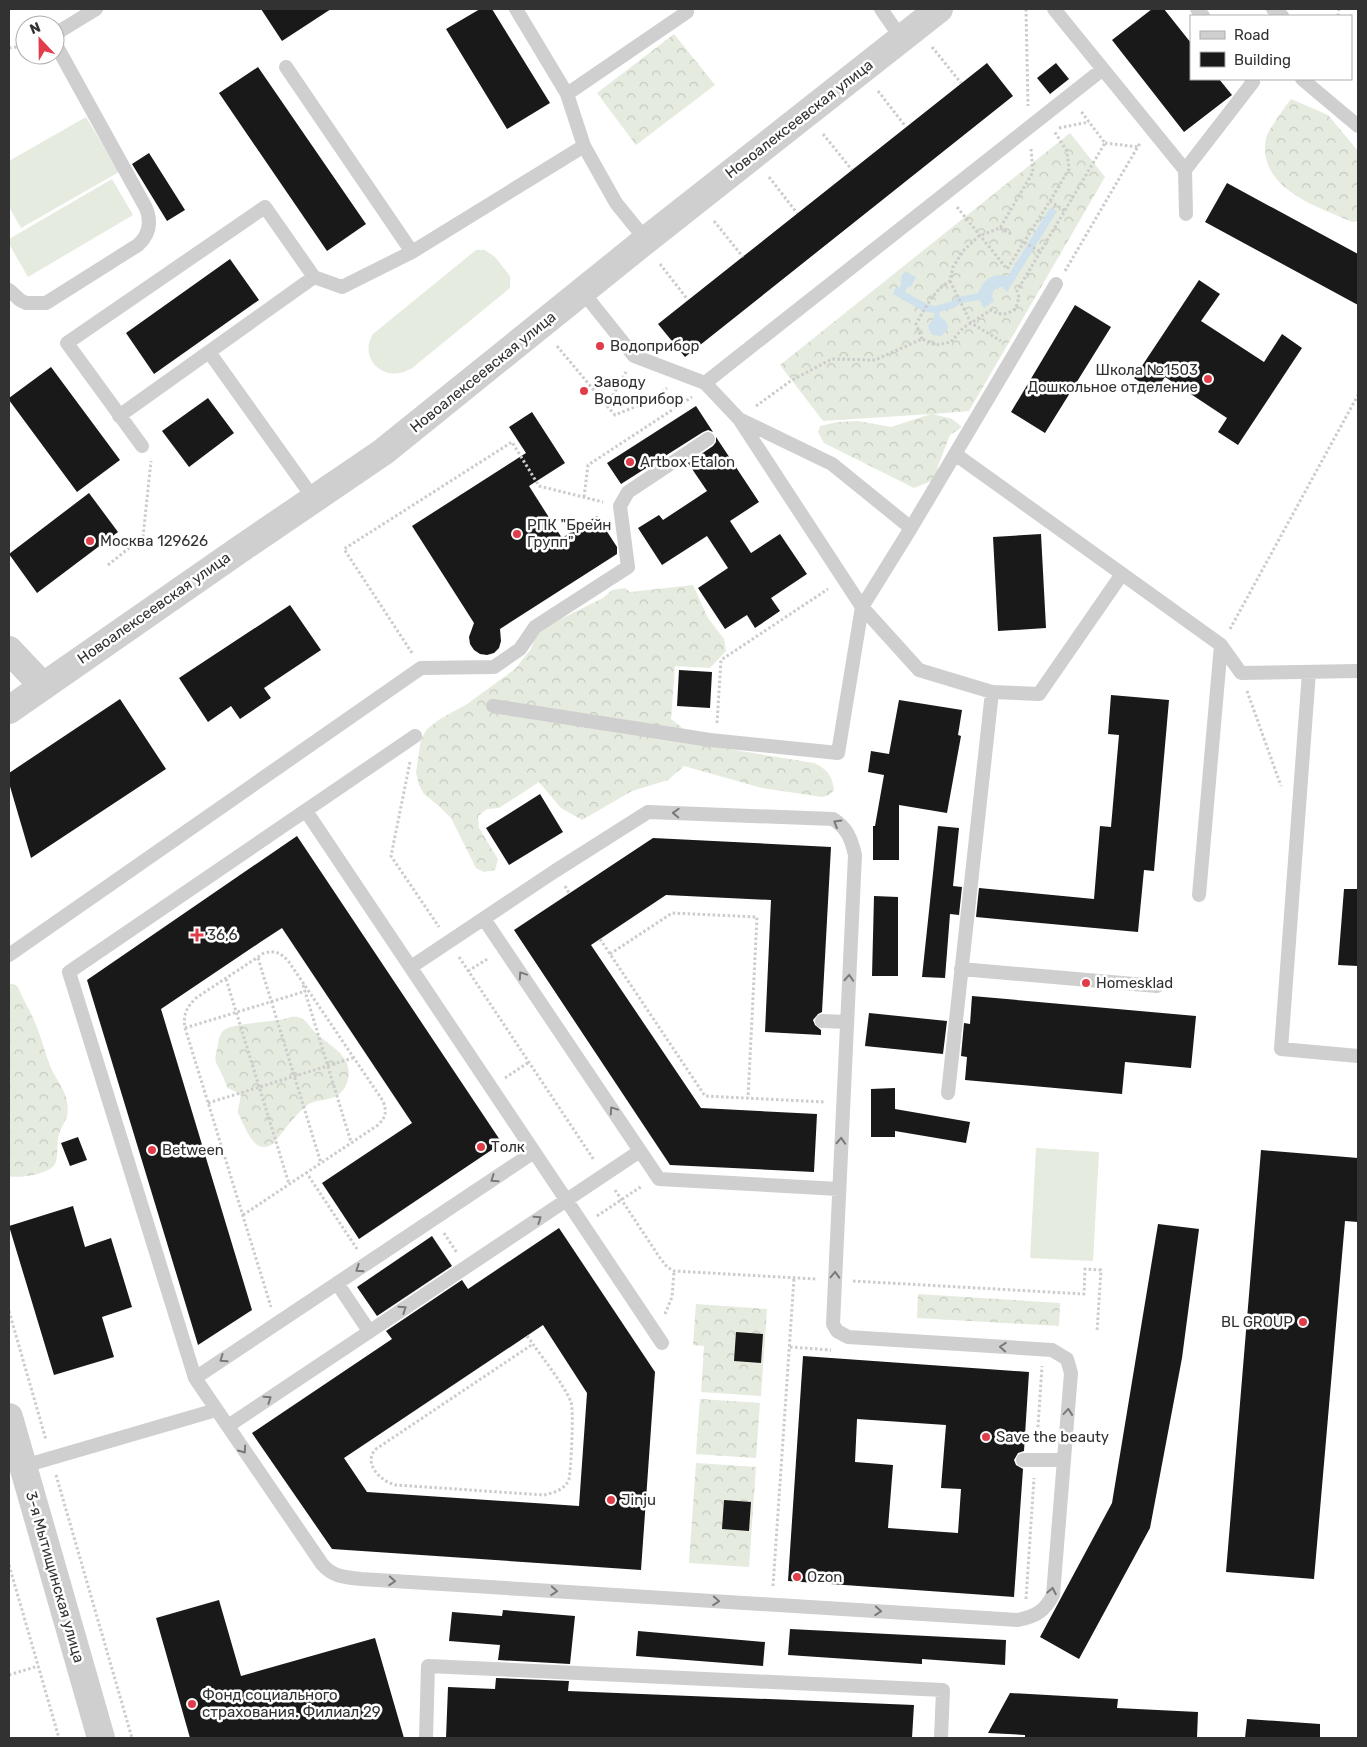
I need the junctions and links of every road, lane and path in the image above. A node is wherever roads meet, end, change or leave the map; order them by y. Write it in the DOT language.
graph roads {
  1 [pos="96,9"];
  2 [pos="516,9"];
  3 [pos="881,9"];
  4 [pos="939,9"];
  5 [pos="1026,9"];
  6 [pos="1054,9"];
  7 [pos="687,12"];
  8 [pos="902,38"];
  9 [pos="932,48"];
  10 [pos="286,67"];
  11 [pos="1103,68"];
  12 [pos="1251,80"];
  13 [pos="1303,80"];
  14 [pos="961,83"];
  15 [pos="878,91"];
  16 [pos="567,94"];
  17 [pos="1069,96"];
  18 [pos="1089,122"];
  19 [pos="1358,126"];
  20 [pos="906,127"];
  21 [pos="1029,127"];
  22 [pos="1150,127"];
  23 [pos="823,134"];
  24 [pos="1105,143"];
  25 [pos="584,146"];
  26 [pos="1138,147"];
  27 [pos="852,170"];
  28 [pos="1185,170"];
  29 [pos="768,177"];
  30 [pos="946,192"];
  31 [pos="1050,201"];
  32 [pos="1065,211"];
  33 [pos="797,213"];
  34 [pos="1186,214"];
  35 [pos="714,221"];
  36 [pos="1000,228"];
  37 [pos="1011,234"];
  38 [pos="979,236"];
  39 [pos="646,240"];
  40 [pos="1022,241"];
  41 [pos="412,252"];
  42 [pos="1041,252"];
  43 [pos="743,257"];
  44 [pos="660,264"];
  45 [pos="314,277"];
  46 [pos="950,281"];
  47 [pos="1056,284"];
  48 [pos="9,290"];
  49 [pos="582,291"];
  50 [pos="688,300"];
  51 [pos="971,323"];
  52 [pos="922,339"];
  53 [pos="558,346"];
  54 [pos="1017,350"];
  55 [pos="209,352"];
  56 [pos="634,356"];
  57 [pos="682,374"];
  58 [pos="707,384"];
  59 [pos="1358,395"];
  60 [pos="607,406"];
  61 [pos="119,416"];
  62 [pos="739,419"];
  63 [pos="708,440"];
  64 [pos="142,446"];
  65 [pos="955,454"];
  66 [pos="584,497"];
  67 [pos="314,499"];
  68 [pos="620,506"];
  69 [pos="911,528"];
  70 [pos="108,565"];
  71 [pos="1122,574"];
  72 [pos="844,579"];
  73 [pos="862,607"];
  74 [pos="1222,645"];
  75 [pos="9,650"];
  76 [pos="421,668"];
  77 [pos="1358,671"];
  78 [pos="1309,672"];
  79 [pos="1241,673"];
  80 [pos="43,686"];
  81 [pos="992,692"];
  82 [pos="493,706"];
  83 [pos="9,710"];
  84 [pos="415,736"];
  85 [pos="716,741"];
  86 [pos="1284,794"];
  87 [pos="306,810"];
  88 [pos="1199,894"];
  89 [pos="484,919"];
  90 [pos="600,939"];
  91 [pos="449,942"];
  92 [pos="504,948"];
  93 [pos="610,954"];
  94 [pos="9,955"];
  95 [pos="258,958"];
  96 [pos="463,964"];
  97 [pos="411,967"];
  98 [pos="961,969"];
  99 [pos="468,971"];
  100 [pos="226,979"];
  101 [pos="1157,986"];
  102 [pos="307,991"];
  103 [pos="271,1002"];
  104 [pos="236,1012"];
  105 [pos="822,1021"];
  106 [pos="847,1022"];
  107 [pos="185,1028"];
  108 [pos="1358,1056"];
  109 [pos="354,1058"];
  110 [pos="328,1066"];
  111 [pos="294,1076"];
  112 [pos="259,1087"];
  113 [pos="948,1093"];
  114 [pos="748,1098"];
  115 [pos="208,1103"];
  116 [pos="844,1103"];
  117 [pos="351,1142"];
  118 [pos="640,1151"];
  119 [pos="534,1152"];
  120 [pos="321,1163"];
  121 [pos="306,1172"];
  122 [pos="604,1175"];
  123 [pos="656,1176"];
  124 [pos="289,1184"];
  125 [pos="839,1190"];
  126 [pos="566,1200"];
  127 [pos="621,1200"];
  128 [pos="243,1214"];
  129 [pos="434,1219"];
  130 [pos="583,1225"];
  131 [pos="367,1263"];
  132 [pos="467,1266"];
  133 [pos="674,1271"];
  134 [pos="794,1278"];
  135 [pos="835,1280"];
  136 [pos="337,1284"];
  137 [pos="9,1311"];
  138 [pos="276,1324"];
  139 [pos="369,1331"];
  140 [pos="654,1331"];
  141 [pos="1097,1332"];
  142 [pos="527,1336"];
  143 [pos="662,1343"];
  144 [pos="533,1344"];
  145 [pos="790,1347"];
  146 [pos="838,1351"];
  147 [pos="1033,1364"];
  148 [pos="195,1378"];
  149 [pos="216,1410"];
  150 [pos="9,1416"];
  151 [pos="228,1426"];
  152 [pos="51,1458"];
  153 [pos="1029,1460"];
  154 [pos="1064,1460"];
  155 [pos="24,1466"];
  156 [pos="9,1565"];
  157 [pos="773,1590"];
  158 [pos="1025,1607"];
  159 [pos="38,1666"];
  160 [pos="9,1675"];
  161 [pos="60,1738"];
  162 [pos="101,1738"];
  163 [pos="132,1738"];
  164 [pos="426,1738"];
  165 [pos="942,1738"];
  1 -- 48 [label="lane"];
  2 -- 16 [label="lane"];
  3 -- 8 [label="lane"];
  4 -- 8 [label="street, Новоалексеевская улица"];
  5 -- 21 [label="path"];
  6 -- 11 [label="lane"];
  7 -- 16 [label="lane"];
  8 -- 39 [label="street, Новоалексеевская улица"];
  9 -- 14 [label="path"];
  10 -- 41 [label="lane"];
  11 -- 17 [label="lane"];
  11 -- 22 [label="lane"];
  12 -- 28 [label="lane"];
  13 -- 19 [label="lane"];
  15 -- 20 [label="path"];
  16 -- 25 [label="lane"];
  17 -- 18 [label="path"];
  17 -- 21 [label="lane"];
  18 -- 24 [label="path"];
  18 -- 31 [label="path"];
  21 -- 30 [label="lane"];
  21 -- 36 [label="path"];
  22 -- 26 [label="path"];
  22 -- 28 [label="lane"];
  23 -- 27 [label="path"];
  24 -- 26 [label="path"];
  24 -- 32 [label="path"];
  25 -- 39 [label="lane"];
  25 -- 41 [label="lane"];
  26 -- 47 [label="path"];
  28 -- 34 [label="lane"];
  29 -- 33 [label="path"];
  30 -- 38 [label="path"];
  30 -- 58 [label="lane"];
  31 -- 32 [label="path"];
  31 -- 40 [label="path"];
  32 -- 42 [label="path"];
  35 -- 43 [label="path"];
  36 -- 37 [label="path"];
  36 -- 38 [label="path"];
  38 -- 40 [label="path"];
  38 -- 46 [label="path"];
  39 -- 49 [label="street, Новоалексеевская улица"];
  40 -- 42 [label="path"];
  41 -- 45 [label="lane"];
  42 -- 51 [label="path"];
  44 -- 50 [label="path"];
  45 -- 55 [label="lane"];
  45 -- 61 [label="lane"];
  46 -- 51 [label="path"];
  46 -- 52 [label="path"];
  47 -- 54 [label="lane"];
  49 -- 56 [label="lane"];
  49 -- 67 [label="street, Новоалексеевская улица"];
  51 -- 52 [label="path"];
  51 -- 54 [label="path"];
  52 -- 62 [label="path"];
  53 -- 60 [label="path"];
  54 -- 65 [label="lane"];
  55 -- 61 [label="lane"];
  55 -- 67 [label="lane"];
  56 -- 57 [label="lane"];
  56 -- 60 [label="path"];
  57 -- 58 [label="lane"];
  57 -- 60 [label="path"];
  58 -- 62 [label="lane"];
  58 -- 66 [label="path"];
  59 -- 74 [label="path"];
  61 -- 64 [label="lane"];
  62 -- 69 [label="lane"];
  62 -- 72 [label="lane"];
  63 -- 68 [label="lane"];
  64 -- 70 [label="path"];
  65 -- 69 [label="lane"];
  65 -- 71 [label="lane"];
  66 -- 68 [label="path"];
  66 -- 76 [label="path"];
  67 -- 80 [label="street, Новоалексеевская улица"];
  68 -- 76 [label="lane"];
  69 -- 73 [label="lane"];
  71 -- 74 [label="lane"];
  71 -- 81 [label="lane"];
  72 -- 73 [label="lane"];
  72 -- 85 [label="path"];
  73 -- 81 [label="lane"];
  73 -- 85 [label="lane"];
  74 -- 79 [label="lane"];
  74 -- 88 [label="lane"];
  75 -- 80 [label="street"];
  76 -- 94 [label="lane"];
  77 -- 78 [label="lane"];
  78 -- 79 [label="lane"];
  78 -- 108 [label="lane"];
  79 -- 86 [label="path"];
  80 -- 83 [label="street, Новоалексеевская улица"];
  81 -- 98 [label="lane"];
  82 -- 85 [label="lane"];
  84 -- 87 [label="lane"];
  84 -- 91 [label="path"];
  87 -- 97 [label="lane"];
  87 -- 148 [label="lane"];
  89 -- 91 [label="lane"];
  89 -- 92 [label="lane"];
  106 -- 89 [label="lane, one-way"];
  90 -- 93 [label="path"];
  91 -- 97 [label="lane"];
  92 -- 99 [label="path"];
  118 -- 92 [label="lane, one-way"];
  93 -- 114 [label="path"];
  93 -- 114 [label="path"];
  95 -- 100 [label="path"];
  95 -- 102 [label="path"];
  95 -- 103 [label="path"];
  96 -- 99 [label="path"];
  97 -- 119 [label="lane"];
  98 -- 101 [label="lane"];
  98 -- 113 [label="lane"];
  99 -- 122 [label="path"];
  100 -- 104 [label="path"];
  100 -- 107 [label="path"];
  102 -- 103 [label="path"];
  102 -- 109 [label="path"];
  102 -- 110 [label="path"];
  103 -- 104 [label="path"];
  103 -- 111 [label="path"];
  104 -- 107 [label="path"];
  104 -- 112 [label="path"];
  105 -- 106 [label="lane"];
  106 -- 116 [label="lane"];
  107 -- 115 [label="path"];
  109 -- 110 [label="path"];
  109 -- 117 [label="path"];
  110 -- 111 [label="path"];
  110 -- 117 [label="path"];
  111 -- 112 [label="path"];
  111 -- 120 [label="path"];
  112 -- 115 [label="path"];
  112 -- 124 [label="path"];
  114 -- 116 [label="path"];
  115 -- 128 [label="path"];
  125 -- 116 [label="lane, one-way"];
  117 -- 120 [label="path"];
  118 -- 122 [label="lane"];
  118 -- 123 [label="lane"];
  119 -- 126 [label="lane"];
  119 -- 129 [label="lane, one-way"];
  120 -- 121 [label="path"];
  121 -- 124 [label="path"];
  121 -- 131 [label="path"];
  122 -- 126 [label="lane"];
  122 -- 127 [label="path"];
  123 -- 125 [label="lane"];
  123 -- 127 [label="path"];
  124 -- 128 [label="path"];
  135 -- 125 [label="lane, one-way"];
  126 -- 130 [label="lane"];
  132 -- 126 [label="lane, one-way"];
  127 -- 130 [label="path"];
  127 -- 133 [label="path"];
  128 -- 138 [label="path"];
  129 -- 131 [label="lane"];
  129 -- 132 [label="path"];
  130 -- 140 [label="lane"];
  131 -- 136 [label="lane, one-way"];
  139 -- 132 [label="lane, one-way"];
  133 -- 134 [label="path"];
  133 -- 140 [label="path"];
  134 -- 135 [label="path"];
  134 -- 145 [label="path"];
  135 -- 141 [label="path"];
  154 -- 135 [label="lane, one-way"];
  136 -- 138 [label="lane"];
  136 -- 139 [label="lane"];
  137 -- 152 [label="path"];
  138 -- 148 [label="lane, one-way"];
  151 -- 139 [label="lane, one-way"];
  140 -- 143 [label="lane"];
  142 -- 144 [label="path"];
  144 -- 144 [label="path"];
  145 -- 146 [label="path"];
  145 -- 157 [label="path"];
  147 -- 153 [label="path"];
  148 -- 149 [label="lane"];
  149 -- 151 [label="lane"];
  149 -- 152 [label="lane"];
  150 -- 155 [label="street, 3-я Мытищинская улица"];
  151 -- 154 [label="lane, one-way"];
  152 -- 155 [label="lane"];
  152 -- 163 [label="path"];
  153 -- 154 [label="lane"];
  153 -- 158 [label="path"];
  155 -- 162 [label="street, 3-я Мытищинская улица"];
  156 -- 159 [label="path"];
  159 -- 160 [label="path"];
  159 -- 161 [label="path"];
  164 -- 165 [label="lane"];
}
